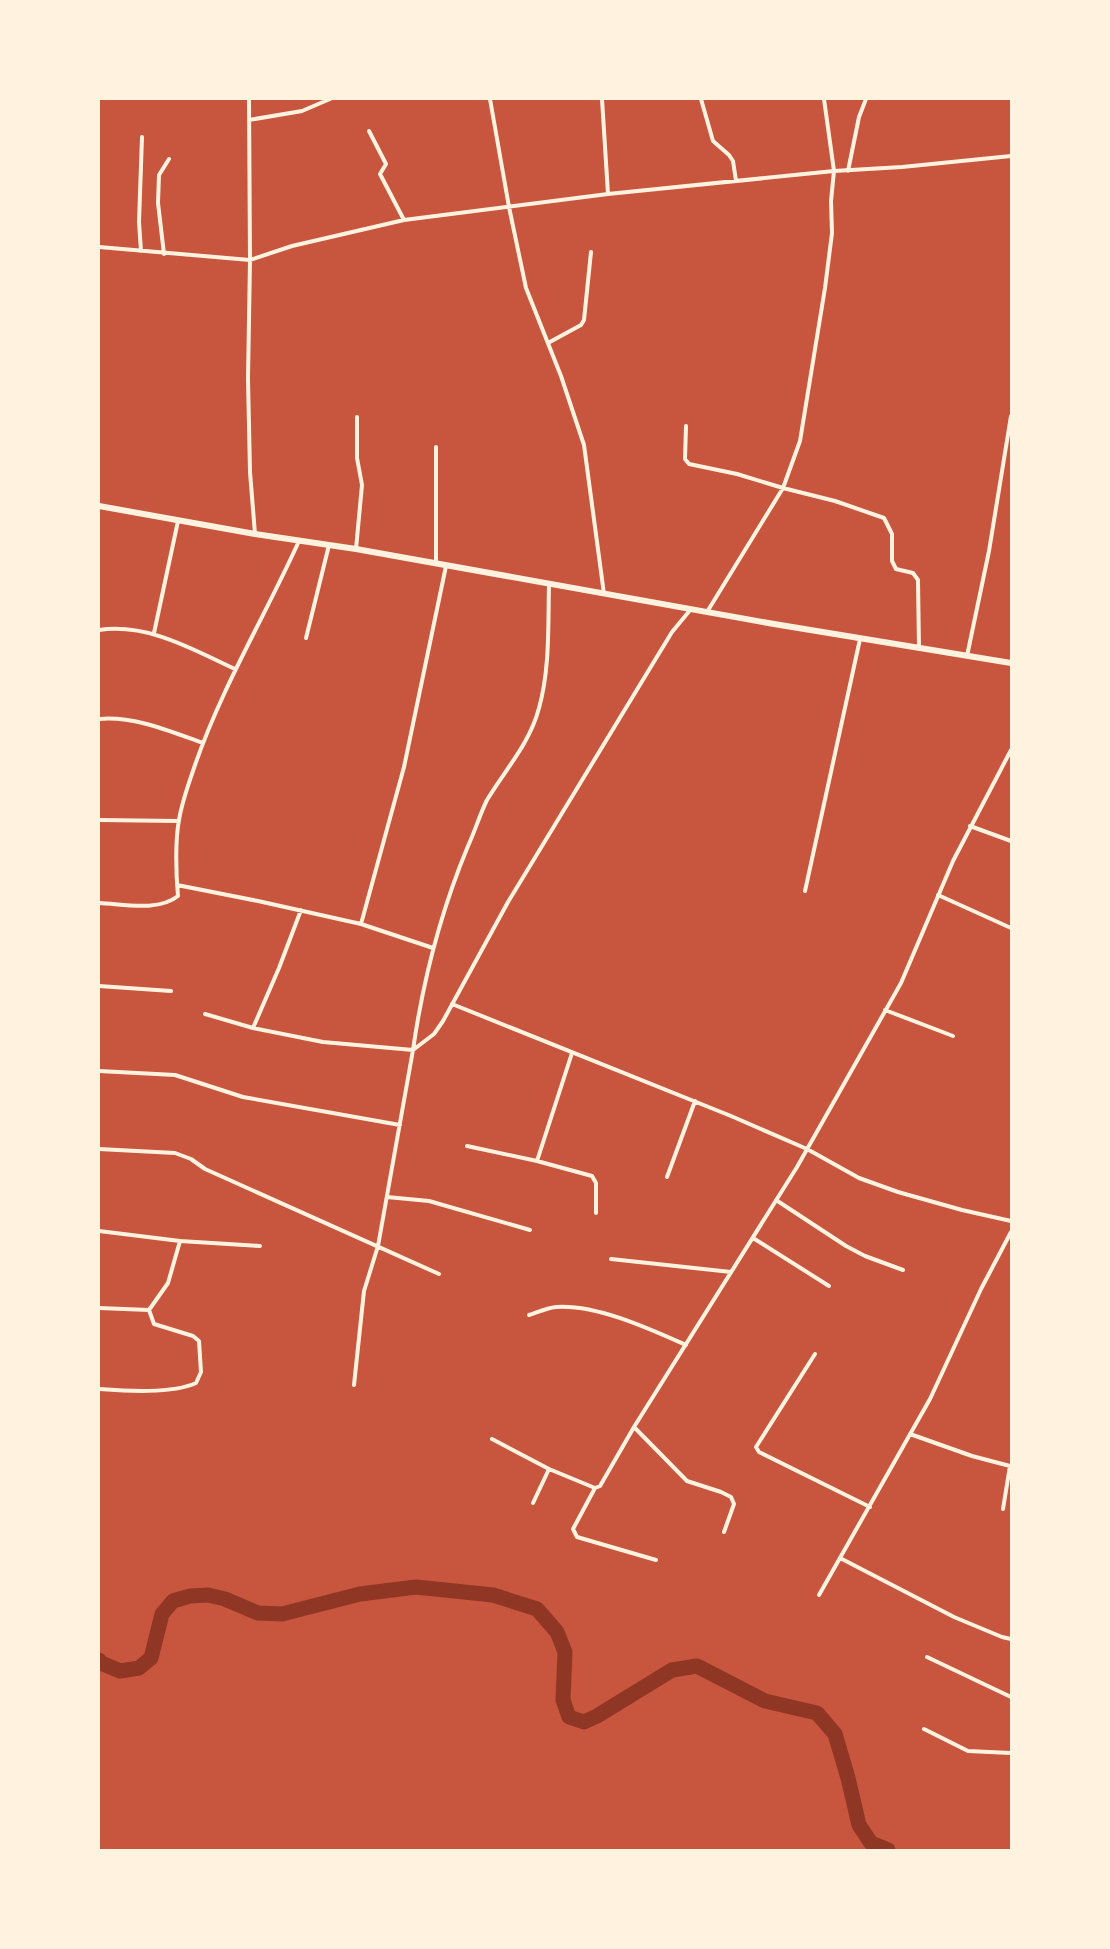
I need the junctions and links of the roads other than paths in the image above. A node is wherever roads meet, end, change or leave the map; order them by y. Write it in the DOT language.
graph roads {
  1 [pos="249,99"];
  2 [pos="330,99"];
  3 [pos="490,99"];
  4 [pos="602,99"];
  5 [pos="701,99"];
  6 [pos="824,99"];
  7 [pos="866,99"];
  8 [pos="249,120"];
  9 [pos="370,131"];
  10 [pos="142,137"];
  11 [pos="1011,156"];
  12 [pos="169,160"];
  13 [pos="834,171"];
  14 [pos="848,171"];
  15 [pos="736,181"];
  16 [pos="608,194"];
  17 [pos="509,207"];
  18 [pos="404,220"];
  19 [pos="99,247"];
  20 [pos="141,251"];
  21 [pos="591,252"];
  22 [pos="164,254"];
  23 [pos="250,260"];
  24 [pos="548,343"];
  25 [pos="1011,416"];
  26 [pos="357,418"];
  27 [pos="686,426"];
  28 [pos="436,447"];
  29 [pos="783,488"];
  30 [pos="99,506"];
  31 [pos="178,521"];
  32 [pos="255,534"];
  33 [pos="299,540"];
  34 [pos="329,545"];
  35 [pos="356,550"];
  36 [pos="436,564"];
  37 [pos="446,566"];
  38 [pos="549,584"];
  39 [pos="604,594"];
  40 [pos="691,609"];
  41 [pos="707,612"];
  42 [pos="99,630"];
  43 [pos="154,633"];
  44 [pos="306,638"];
  45 [pos="860,639"];
  46 [pos="919,648"];
  47 [pos="967,656"];
  48 [pos="1011,663"];
  49 [pos="235,669"];
  50 [pos="99,719"];
  51 [pos="203,743"];
  52 [pos="1011,750"];
  53 [pos="99,820"];
  54 [pos="179,821"];
  55 [pos="970,826"];
  56 [pos="1011,841"];
  57 [pos="177,886"];
  58 [pos="805,891"];
  59 [pos="938,895"];
  60 [pos="99,903"];
  61 [pos="301,910"];
  62 [pos="361,924"];
  63 [pos="1011,928"];
  64 [pos="433,948"];
  65 [pos="99,986"];
  66 [pos="171,991"];
  67 [pos="452,1004"];
  68 [pos="885,1010"];
  69 [pos="205,1014"];
  70 [pos="253,1028"];
  71 [pos="953,1036"];
  72 [pos="413,1050"];
  73 [pos="572,1053"];
  74 [pos="99,1071"];
  75 [pos="695,1102"];
  76 [pos="400,1125"];
  77 [pos="468,1146"];
  78 [pos="807,1149"];
  79 [pos="99,1150"];
  80 [pos="537,1161"];
  81 [pos="667,1177"];
  82 [pos="387,1197"];
  83 [pos="776,1200"];
  84 [pos="596,1213"];
  85 [pos="1011,1221"];
  86 [pos="530,1230"];
  87 [pos="99,1231"];
  88 [pos="1011,1232"];
  89 [pos="753,1238"];
  90 [pos="180,1241"];
  91 [pos="260,1246"];
  92 [pos="378,1246"];
  93 [pos="612,1259"];
  94 [pos="902,1270"];
  95 [pos="731,1272"];
  96 [pos="439,1274"];
  97 [pos="829,1286"];
  98 [pos="99,1308"];
  99 [pos="149,1310"];
  100 [pos="530,1314"];
  101 [pos="686,1345"];
  102 [pos="815,1354"];
  103 [pos="354,1385"];
  104 [pos="99,1389"];
  105 [pos="634,1428"];
  106 [pos="910,1434"];
  107 [pos="492,1439"];
  108 [pos="1010,1464"];
  109 [pos="549,1469"];
  110 [pos="595,1488"];
  111 [pos="533,1502"];
  112 [pos="870,1506"];
  113 [pos="1003,1509"];
  114 [pos="724,1532"];
  115 [pos="840,1558"];
  116 [pos="656,1560"];
  117 [pos="819,1595"];
  118 [pos="1011,1639"];
  119 [pos="927,1657"];
  120 [pos="1011,1697"];
  121 [pos="924,1729"];
  122 [pos="1011,1753"];
  1 -- 8 [label="street"];
  2 -- 8 [label="street"];
  3 -- 17 [label="street"];
  4 -- 16 [label="street"];
  5 -- 15 [label="street"];
  6 -- 13 [label="street"];
  7 -- 14 [label="street"];
  8 -- 23 [label="street"];
  9 -- 18 [label="street"];
  10 -- 20 [label="street"];
  11 -- 14 [label="street"];
  12 -- 22 [label="street"];
  13 -- 14 [label="street"];
  13 -- 15 [label="street"];
  13 -- 29 [label="street"];
  15 -- 16 [label="street"];
  16 -- 17 [label="street"];
  17 -- 18 [label="street"];
  17 -- 24 [label="street"];
  18 -- 23 [label="street"];
  19 -- 20 [label="street"];
  20 -- 22 [label="street"];
  21 -- 24 [label="street"];
  22 -- 23 [label="street"];
  23 -- 32 [label="street"];
  24 -- 39 [label="street"];
  25 -- 47 [label="street"];
  26 -- 35 [label="street"];
  27 -- 29 [label="street"];
  28 -- 36 [label="street"];
  29 -- 41 [label="street"];
  29 -- 46 [label="street"];
  30 -- 31 [label="main road"];
  31 -- 32 [label="main road"];
  31 -- 43 [label="street"];
  32 -- 33 [label="main road"];
  33 -- 34 [label="main road"];
  33 -- 49 [label="street"];
  34 -- 35 [label="main road"];
  34 -- 44 [label="street"];
  35 -- 36 [label="main road"];
  36 -- 37 [label="main road"];
  37 -- 38 [label="main road"];
  37 -- 62 [label="street"];
  38 -- 39 [label="main road"];
  38 -- 64 [label="street"];
  39 -- 40 [label="main road"];
  40 -- 41 [label="main road"];
  40 -- 67 [label="street"];
  41 -- 45 [label="main road"];
  42 -- 43 [label="street"];
  43 -- 49 [label="street"];
  45 -- 46 [label="main road"];
  45 -- 58 [label="street"];
  46 -- 47 [label="main road"];
  47 -- 48 [label="main road"];
  49 -- 51 [label="street"];
  50 -- 51 [label="street"];
  51 -- 54 [label="street"];
  52 -- 55 [label="street"];
  53 -- 54 [label="street"];
  54 -- 57 [label="street"];
  55 -- 56 [label="street"];
  55 -- 59 [label="street"];
  57 -- 60 [label="street"];
  57 -- 61 [label="street"];
  59 -- 63 [label="street"];
  59 -- 68 [label="street"];
  61 -- 62 [label="street"];
  61 -- 70 [label="street"];
  62 -- 64 [label="street"];
  64 -- 72 [label="street"];
  65 -- 66 [label="street"];
  67 -- 72 [label="street"];
  67 -- 73 [label="street"];
  68 -- 71 [label="street"];
  68 -- 78 [label="street"];
  69 -- 70 [label="street"];
  70 -- 72 [label="street"];
  72 -- 76 [label="street"];
  73 -- 75 [label="street"];
  73 -- 80 [label="street"];
  74 -- 76 [label="street"];
  75 -- 78 [label="street"];
  75 -- 81 [label="street"];
  76 -- 82 [label="street"];
  77 -- 80 [label="street"];
  78 -- 83 [label="street"];
  78 -- 85 [label="street"];
  79 -- 92 [label="street"];
  80 -- 84 [label="street"];
  82 -- 86 [label="street"];
  82 -- 92 [label="street"];
  83 -- 89 [label="street"];
  83 -- 94 [label="street"];
  87 -- 90 [label="street"];
  88 -- 106 [label="street"];
  89 -- 95 [label="street"];
  89 -- 97 [label="street"];
  90 -- 91 [label="street"];
  90 -- 99 [label="street"];
  92 -- 96 [label="street"];
  92 -- 103 [label="street"];
  93 -- 95 [label="street"];
  95 -- 101 [label="street"];
  98 -- 99 [label="street"];
  99 -- 104 [label="street"];
  100 -- 101 [label="street"];
  101 -- 105 [label="street"];
  102 -- 112 [label="street"];
  105 -- 110 [label="street"];
  105 -- 114 [label="street"];
  106 -- 108 [label="street"];
  106 -- 112 [label="street"];
  107 -- 109 [label="street"];
  108 -- 113 [label="street"];
  109 -- 110 [label="street"];
  109 -- 111 [label="street"];
  110 -- 116 [label="street"];
  112 -- 115 [label="street"];
  115 -- 117 [label="street"];
  115 -- 118 [label="street"];
  119 -- 120 [label="street"];
  121 -- 122 [label="street"];
}
